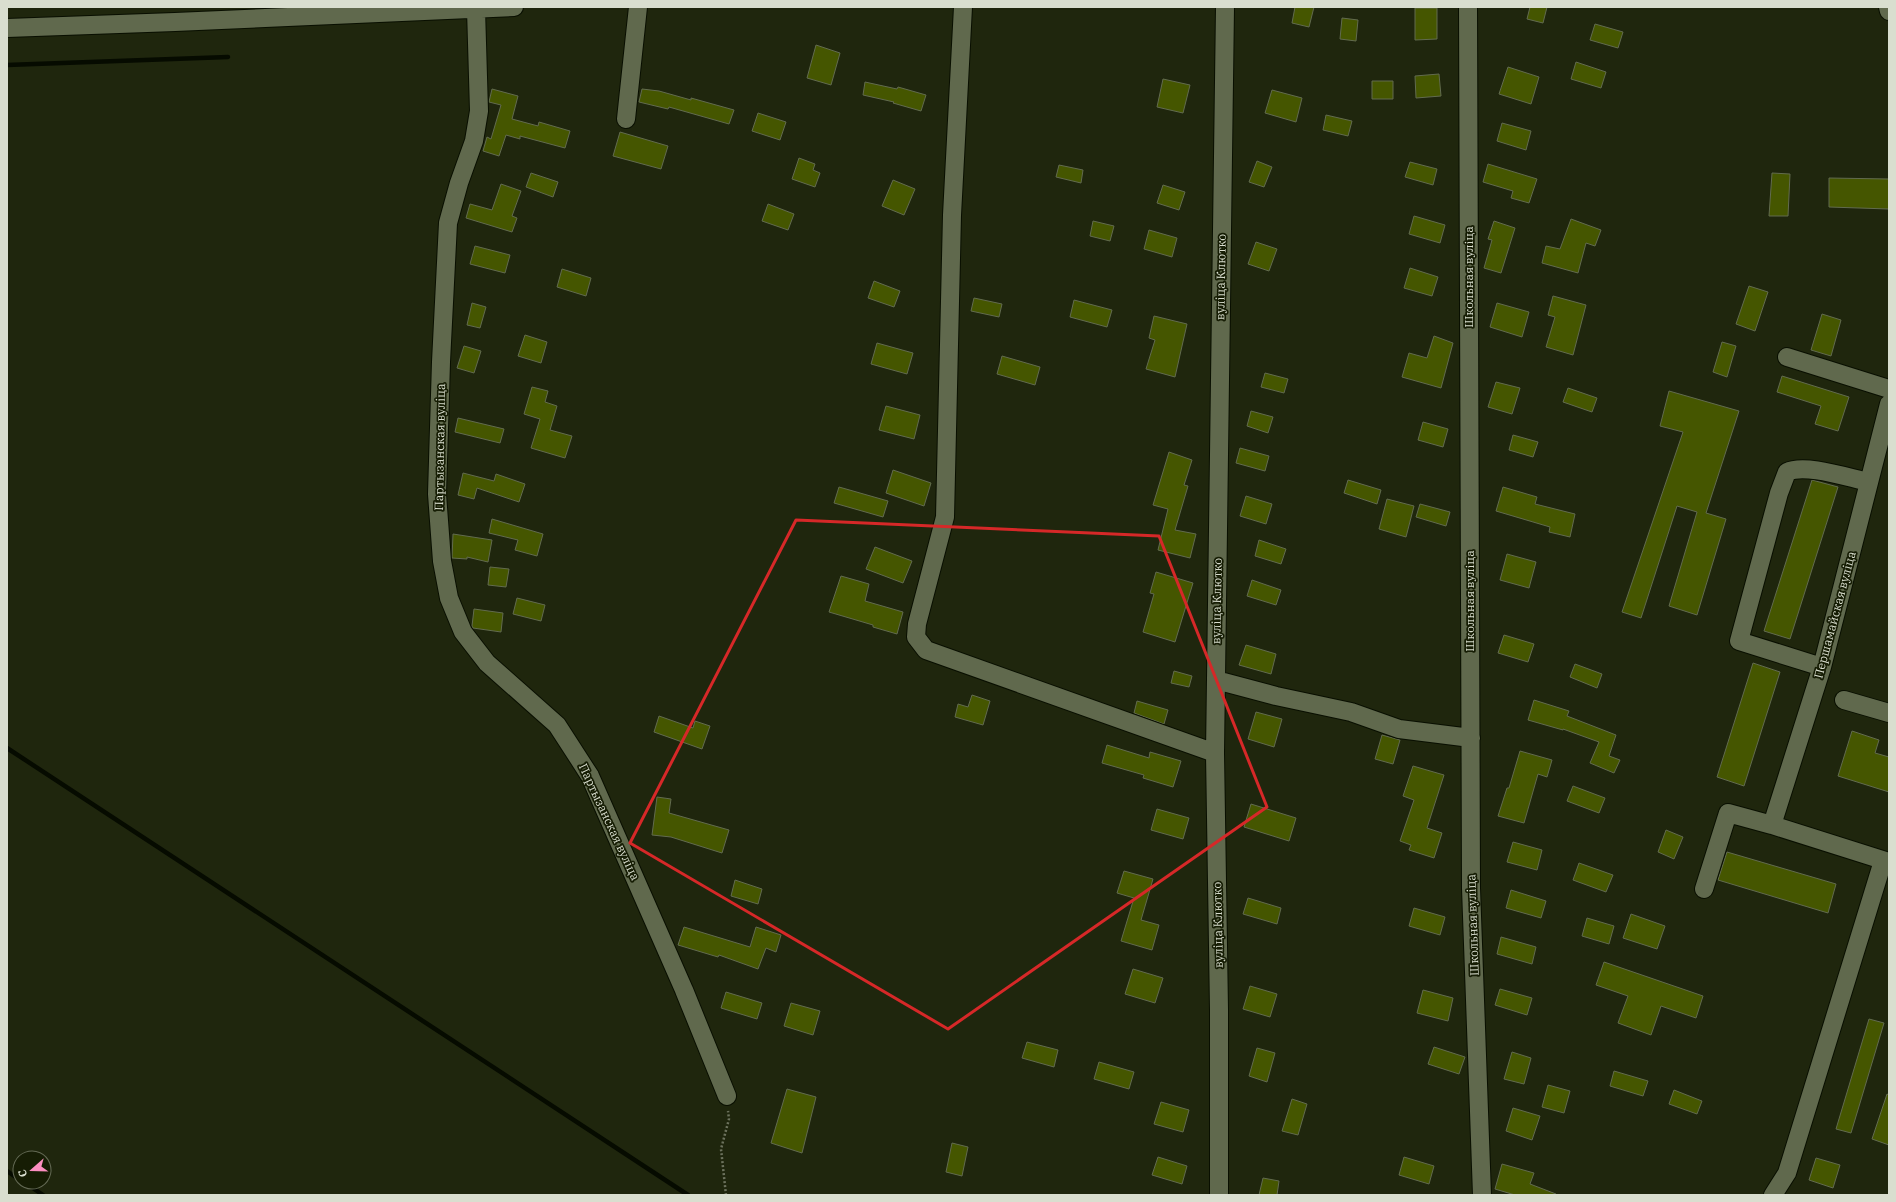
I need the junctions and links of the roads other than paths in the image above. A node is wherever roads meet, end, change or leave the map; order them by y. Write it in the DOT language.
graph roads {
  1 [pos="514,7"];
  2 [pos="638,7"];
  3 [pos="963,7"];
  4 [pos="1225,7"];
  5 [pos="1468,7"];
  6 [pos="1888,7"];
  7 [pos="476,9"];
  8 [pos="1889,11"];
  9 [pos="7,28"];
  10 [pos="626,119"];
  11 [pos="1787,357"];
  12 [pos="1889,389"];
  13 [pos="1889,404"];
  14 [pos="1869,482"];
  15 [pos="1822,667"];
  16 [pos="1216,680"];
  17 [pos="1844,700"];
  18 [pos="1889,713"];
  19 [pos="1471,738"];
  20 [pos="1215,753"];
  21 [pos="1772,825"];
  22 [pos="1886,862"];
  23 [pos="1704,889"];
  24 [pos="727,1096"];
  25 [pos="1219,1195"];
  26 [pos="1482,1195"];
  27 [pos="1773,1195"];
  1 -- 7 [label="street"];
  2 -- 10 [label="street"];
  3 -- 20 [label="street"];
  4 -- 16 [label="street, вуліца Клютко"];
  5 -- 19 [label="street, Школьная вуліца"];
  6 -- 8 [label="street"];
  7 -- 9 [label="street"];
  7 -- 24 [label="street, Партызанская вуліца"];
  11 -- 12 [label="street"];
  13 -- 14 [label="street, Першамайская вуліца"];
  14 -- 15 [label="street, Першамайская вуліца"];
  14 -- 15 [label="street"];
  15 -- 21 [label="street, Першамайская вуліца"];
  16 -- 19 [label="street"];
  16 -- 20 [label="street, вуліца Клютко"];
  17 -- 18 [label="street"];
  19 -- 26 [label="street, Школьная вуліца"];
  20 -- 25 [label="street, вуліца Клютко"];
  21 -- 22 [label="street"];
  21 -- 23 [label="street"];
  22 -- 27 [label="street"];
}
